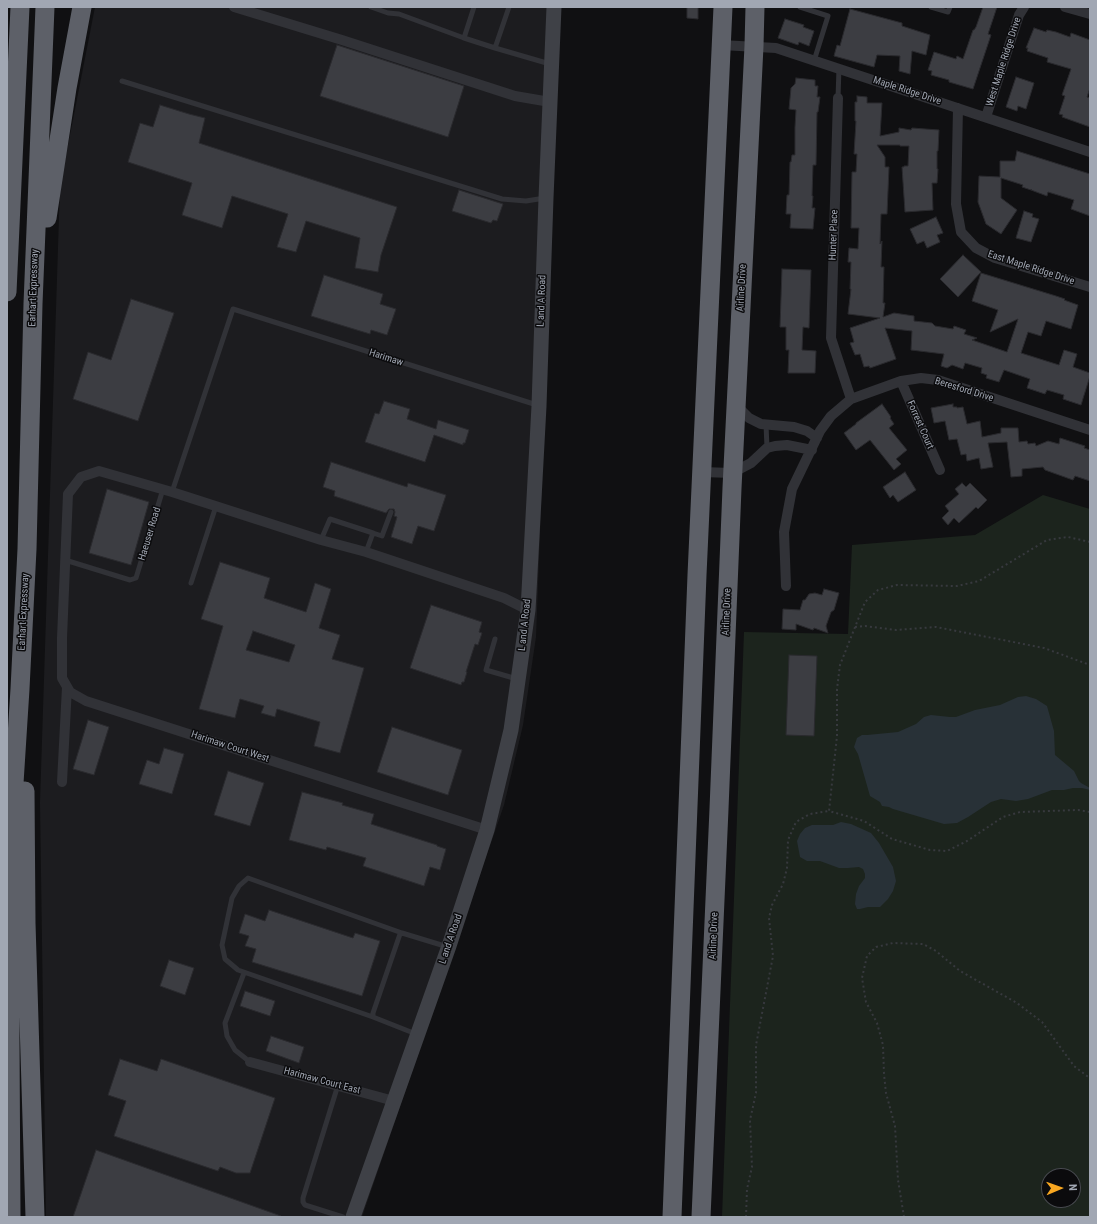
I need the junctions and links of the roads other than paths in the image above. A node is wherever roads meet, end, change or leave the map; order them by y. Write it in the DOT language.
graph roads {
  1 [pos="20,7"];
  2 [pos="45,7"];
  3 [pos="82,7"];
  4 [pos="234,7"];
  5 [pos="371,7"];
  6 [pos="474,7"];
  7 [pos="509,7"];
  8 [pos="554,7"];
  9 [pos="723,7"];
  10 [pos="755,7"];
  11 [pos="800,7"];
  12 [pos="931,7"];
  13 [pos="950,7"];
  14 [pos="1024,7"];
  15 [pos="1065,7"];
  16 [pos="1090,14"];
  17 [pos="464,38"];
  18 [pos="721,45"];
  19 [pos="754,46"];
  20 [pos="495,48"];
  21 [pos="814,61"];
  22 [pos="552,64"];
  23 [pos="839,68"];
  24 [pos="122,81"];
  25 [pos="838,98"];
  26 [pos="550,102"];
  27 [pos="958,108"];
  28 [pos="986,117"];
  29 [pos="1090,152"];
  30 [pos="546,198"];
  31 [pos="1090,287"];
  32 [pos="7,292"];
  33 [pos="33,304"];
  34 [pos="234,309"];
  35 [pos="901,381"];
  36 [pos="851,399"];
  37 [pos="736,405"];
  38 [pos="539,406"];
  39 [pos="766,424"];
  40 [pos="1090,430"];
  41 [pos="817,438"];
  42 [pos="766,448"];
  43 [pos="812,450"];
  44 [pos="940,470"];
  45 [pos="702,472"];
  46 [pos="732,473"];
  47 [pos="168,491"];
  48 [pos="216,506"];
  49 [pos="391,512"];
  50 [pos="373,532"];
  51 [pos="321,540"];
  52 [pos="366,552"];
  53 [pos="65,560"];
  54 [pos="191,583"];
  55 [pos="786,586"];
  56 [pos="528,610"];
  57 [pos="495,638"];
  58 [pos="693,675"];
  59 [pos="724,675"];
  60 [pos="518,680"];
  61 [pos="67,687"];
  62 [pos="20,689"];
  63 [pos="62,782"];
  64 [pos="487,830"];
  65 [pos="714,925"];
  66 [pos="683,926"];
  67 [pos="401,934"];
  68 [pos="449,947"];
  69 [pos="244,972"];
  70 [pos="373,1015"];
  71 [pos="417,1035"];
  72 [pos="250,1062"];
  73 [pos="338,1085"];
  74 [pos="394,1101"];
  75 [pos="11,1217"];
  76 [pos="35,1217"];
  77 [pos="343,1217"];
  78 [pos="353,1217"];
  79 [pos="672,1217"];
  80 [pos="702,1217"];
  1 -- 32 [label="highway"];
  2 -- 33 [label="highway, Earhart Expressway"];
  3 -- 33 [label="highway"];
  4 -- 26 [label="street"];
  5 -- 17 [label="lane"];
  6 -- 17 [label="lane"];
  7 -- 20 [label="lane"];
  8 -- 22 [label="street, L and A Road"];
  9 -- 18 [label="highway"];
  10 -- 19 [label="highway, Airline Drive"];
  11 -- 21 [label="lane"];
  12 -- 13 [label="lane"];
  14 -- 28 [label="street, West Maple Ridge Drive"];
  15 -- 16 [label="street"];
  17 -- 20 [label="lane"];
  18 -- 19 [label="street, Maple Ridge Drive"];
  18 -- 45 [label="highway"];
  19 -- 21 [label="street, Maple Ridge Drive"];
  19 -- 37 [label="highway, Airline Drive"];
  20 -- 22 [label="lane"];
  21 -- 23 [label="street, Maple Ridge Drive"];
  22 -- 26 [label="street, L and A Road"];
  23 -- 25 [label="lane, Hunter Place"];
  23 -- 27 [label="street, Maple Ridge Drive"];
  24 -- 30 [label="lane"];
  25 -- 36 [label="street, Hunter Place"];
  26 -- 30 [label="street, L and A Road"];
  27 -- 28 [label="street, Maple Ridge Drive"];
  27 -- 31 [label="street, East Maple Ridge Drive"];
  28 -- 29 [label="street, Maple Ridge Drive"];
  30 -- 38 [label="street, L and A Road"];
  33 -- 62 [label="highway, Earhart Expressway"];
  34 -- 38 [label="lane, Harimaw"];
  34 -- 47 [label="lane, Haeuser Road"];
  35 -- 36 [label="street, Beresford Drive"];
  35 -- 40 [label="street, Beresford Drive"];
  35 -- 44 [label="street, Forrest Court"];
  36 -- 41 [label="street, Beresford Drive"];
  37 -- 39 [label="street"];
  37 -- 46 [label="highway, Airline Drive"];
  38 -- 56 [label="street, L and A Road"];
  39 -- 41 [label="street"];
  39 -- 42 [label="lane"];
  41 -- 43 [label="street, Beresford Drive"];
  42 -- 43 [label="street"];
  42 -- 46 [label="street"];
  43 -- 55 [label="street, Beresford Drive"];
  45 -- 46 [label="street"];
  45 -- 58 [label="highway"];
  46 -- 59 [label="highway, Airline Drive"];
  47 -- 48 [label="street"];
  47 -- 53 [label="lane, Haeuser Road"];
  47 -- 53 [label="street"];
  48 -- 51 [label="street"];
  48 -- 54 [label="lane"];
  49 -- 50 [label="lane"];
  50 -- 51 [label="lane"];
  50 -- 52 [label="lane"];
  51 -- 52 [label="street"];
  52 -- 56 [label="street"];
  53 -- 61 [label="street"];
  56 -- 60 [label="street, L and A Road"];
  57 -- 60 [label="lane"];
  58 -- 59 [label="highway"];
  58 -- 66 [label="highway"];
  59 -- 65 [label="highway, Airline Drive"];
  60 -- 64 [label="street, L and A Road"];
  61 -- 63 [label="street"];
  61 -- 64 [label="street, Harimaw Court West"];
  62 -- 75 [label="highway, Earhart Expressway"];
  62 -- 76 [label="highway"];
  64 -- 68 [label="street, L and A Road"];
  65 -- 66 [label="highway"];
  65 -- 80 [label="highway, Airline Drive"];
  66 -- 79 [label="highway"];
  67 -- 68 [label="lane"];
  67 -- 69 [label="lane"];
  67 -- 70 [label="lane"];
  68 -- 71 [label="street, L and A Road"];
  69 -- 70 [label="lane"];
  69 -- 72 [label="lane"];
  70 -- 71 [label="lane"];
  71 -- 74 [label="street, L and A Road"];
  72 -- 73 [label="street, Harimaw Court East"];
  73 -- 74 [label="street, Harimaw Court East"];
  73 -- 77 [label="lane"];
  74 -- 78 [label="street, L and A Road"];
}
